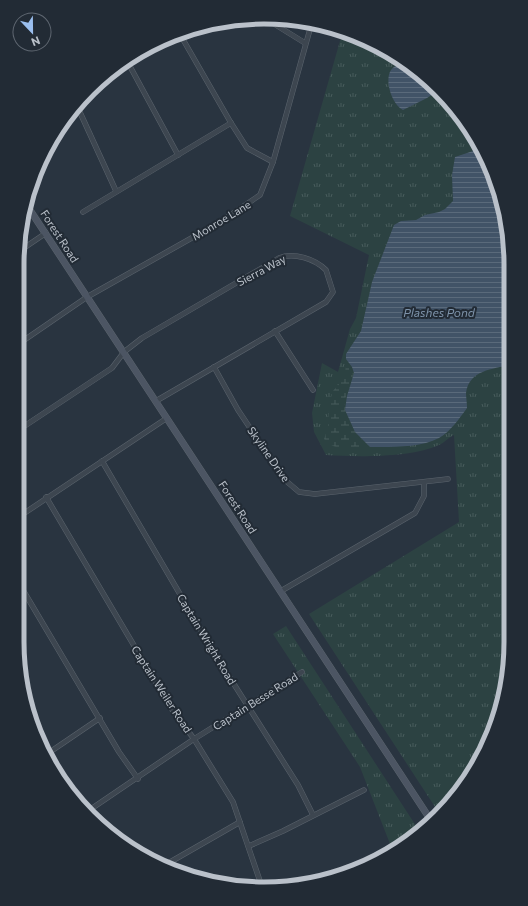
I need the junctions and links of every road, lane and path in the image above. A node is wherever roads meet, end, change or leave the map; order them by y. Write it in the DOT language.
graph roads {
  1 [pos="275,25"];
  2 [pos="310,29"];
  3 [pos="182,39"];
  4 [pos="305,43"];
  5 [pos="129,65"];
  6 [pos="80,111"];
  7 [pos="230,123"];
  8 [pos="178,155"];
  9 [pos="273,162"];
  10 [pos="116,191"];
  11 [pos="30,210"];
  12 [pos="83,212"];
  13 [pos="46,233"];
  14 [pos="25,247"];
  15 [pos="87,297"];
  16 [pos="275,331"];
  17 [pos="24,340"];
  18 [pos="124,352"];
  19 [pos="214,367"];
  20 [pos="313,390"];
  21 [pos="156,401"];
  22 [pos="167,418"];
  23 [pos="24,426"];
  24 [pos="102,461"];
  25 [pos="448,479"];
  26 [pos="424,483"];
  27 [pos="46,497"];
  28 [pos="24,513"];
  29 [pos="281,591"];
  30 [pos="24,592"];
  31 [pos="302,672"];
  32 [pos="247,705"];
  33 [pos="100,718"];
  34 [pos="194,739"];
  35 [pos="51,752"];
  36 [pos="138,778"];
  37 [pos="364,790"];
  38 [pos="91,809"];
  39 [pos="313,815"];
  40 [pos="428,817"];
  41 [pos="240,822"];
  42 [pos="249,846"];
  43 [pos="169,863"];
  44 [pos="260,882"];
  1 -- 4 [label="street"];
  2 -- 4 [label="street, Monroe Lane"];
  3 -- 7 [label="street"];
  4 -- 9 [label="street, Monroe Lane"];
  5 -- 8 [label="street"];
  6 -- 10 [label="street"];
  7 -- 8 [label="street"];
  7 -- 9 [label="street"];
  8 -- 10 [label="street"];
  9 -- 15 [label="street, Monroe Lane"];
  10 -- 12 [label="street"];
  11 -- 13 [label="main road, Forest Road"];
  13 -- 14 [label="street"];
  13 -- 15 [label="main road, Forest Road"];
  15 -- 17 [label="street, Monroe Lane"];
  15 -- 18 [label="main road, Forest Road"];
  16 -- 18 [label="street, Sierra Way"];
  16 -- 19 [label="street, Sierra Way"];
  16 -- 20 [label="street"];
  18 -- 21 [label="main road, Forest Road"];
  18 -- 23 [label="street"];
  19 -- 21 [label="street, Sierra Way"];
  19 -- 26 [label="street, Skyline Drive"];
  21 -- 22 [label="main road, Forest Road"];
  22 -- 24 [label="street"];
  22 -- 29 [label="main road, Forest Road"];
  24 -- 27 [label="street"];
  24 -- 32 [label="street, Captain Wright Road"];
  25 -- 26 [label="street, Skyline Drive"];
  26 -- 29 [label="street"];
  27 -- 28 [label="street"];
  27 -- 34 [label="street, Captain Weiler Road"];
  29 -- 40 [label="main road, Forest Road"];
  30 -- 33 [label="street"];
  31 -- 32 [label="street, Captain Besse Road"];
  32 -- 34 [label="street, Captain Besse Road"];
  32 -- 39 [label="street, Captain Wright Road"];
  33 -- 35 [label="street"];
  33 -- 36 [label="street"];
  34 -- 36 [label="street, Captain Besse Road"];
  34 -- 41 [label="street, Captain Weiler Road"];
  36 -- 38 [label="street, Captain Besse Road"];
  37 -- 39 [label="street"];
  39 -- 42 [label="street"];
  41 -- 42 [label="street, Captain Weiler Road"];
  41 -- 43 [label="street"];
  42 -- 44 [label="street, Captain Weiler Road"];
}
